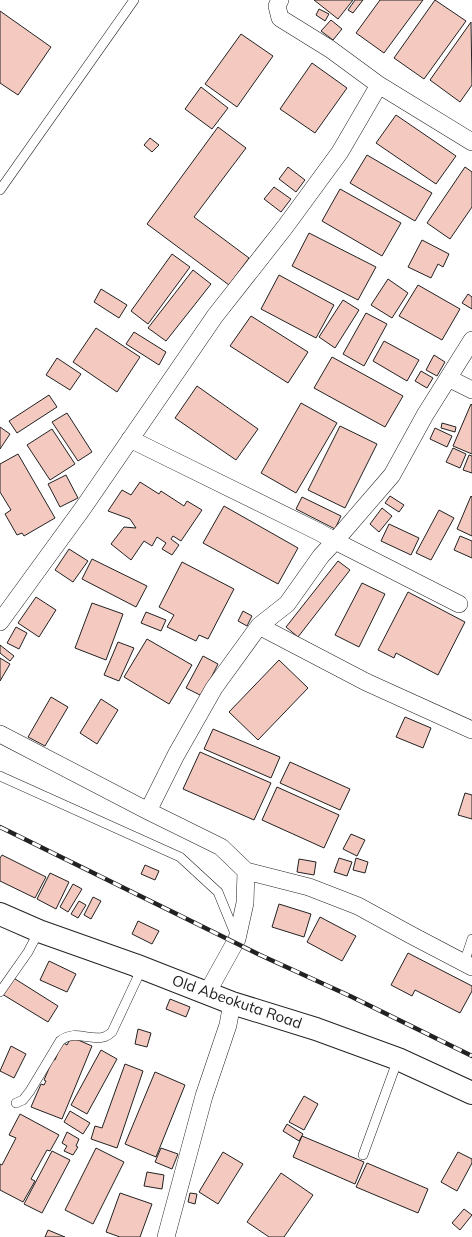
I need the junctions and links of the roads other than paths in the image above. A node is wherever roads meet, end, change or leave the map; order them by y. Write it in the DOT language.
graph roads {
  1 [pos="134,0"];
  2 [pos="280,0"];
  3 [pos="379,85"];
  4 [pos="470,138"];
  5 [pos="0,190"];
  6 [pos="472,340"];
  7 [pos="448,378"];
  8 [pos="472,390"];
  9 [pos="130,439"];
  10 [pos="335,541"];
  11 [pos="459,604"];
  12 [pos="0,622"];
  13 [pos="259,626"];
  14 [pos="472,730"];
  15 [pos="0,734"];
  16 [pos="0,776"];
  17 [pos="148,811"];
  18 [pos="246,871"];
  19 [pos="0,914"];
  20 [pos="39,932"];
  21 [pos="237,939"];
  22 [pos="472,939"];
  23 [pos="468,965"];
  24 [pos="142,968"];
  25 [pos="0,992"];
  26 [pos="207,993"];
  27 [pos="232,1003"];
  28 [pos="398,1059"];
  29 [pos="472,1093"];
  30 [pos="16,1103"];
  31 [pos="363,1155"];
  32 [pos="166,1237"];
  1 -- 5 [label="lane"];
  2 -- 3 [label="street"];
  3 -- 4 [label="street"];
  3 -- 9 [label="street"];
  6 -- 7 [label="street"];
  7 -- 8 [label="street"];
  7 -- 10 [label="street"];
  9 -- 10 [label="street"];
  9 -- 12 [label="street"];
  10 -- 11 [label="street"];
  10 -- 13 [label="street"];
  13 -- 14 [label="street"];
  13 -- 17 [label="street"];
  15 -- 17 [label="street"];
  16 -- 21 [label="lane"];
  17 -- 18 [label="street"];
  18 -- 21 [label="street"];
  18 -- 23 [label="street"];
  19 -- 20 [label="highway, Old Abeokuta Road"];
  20 -- 24 [label="highway, Old Abeokuta Road"];
  20 -- 25 [label="lane"];
  21 -- 26 [label="street"];
  22 -- 23 [label="lane"];
  24 -- 26 [label="highway, Old Abeokuta Road"];
  24 -- 30 [label="lane"];
  26 -- 27 [label="highway, Old Abeokuta Road"];
  27 -- 28 [label="highway, Old Abeokuta Road"];
  27 -- 32 [label="street"];
  28 -- 29 [label="highway, Old Abeokuta Road"];
  28 -- 31 [label="lane"];
}
